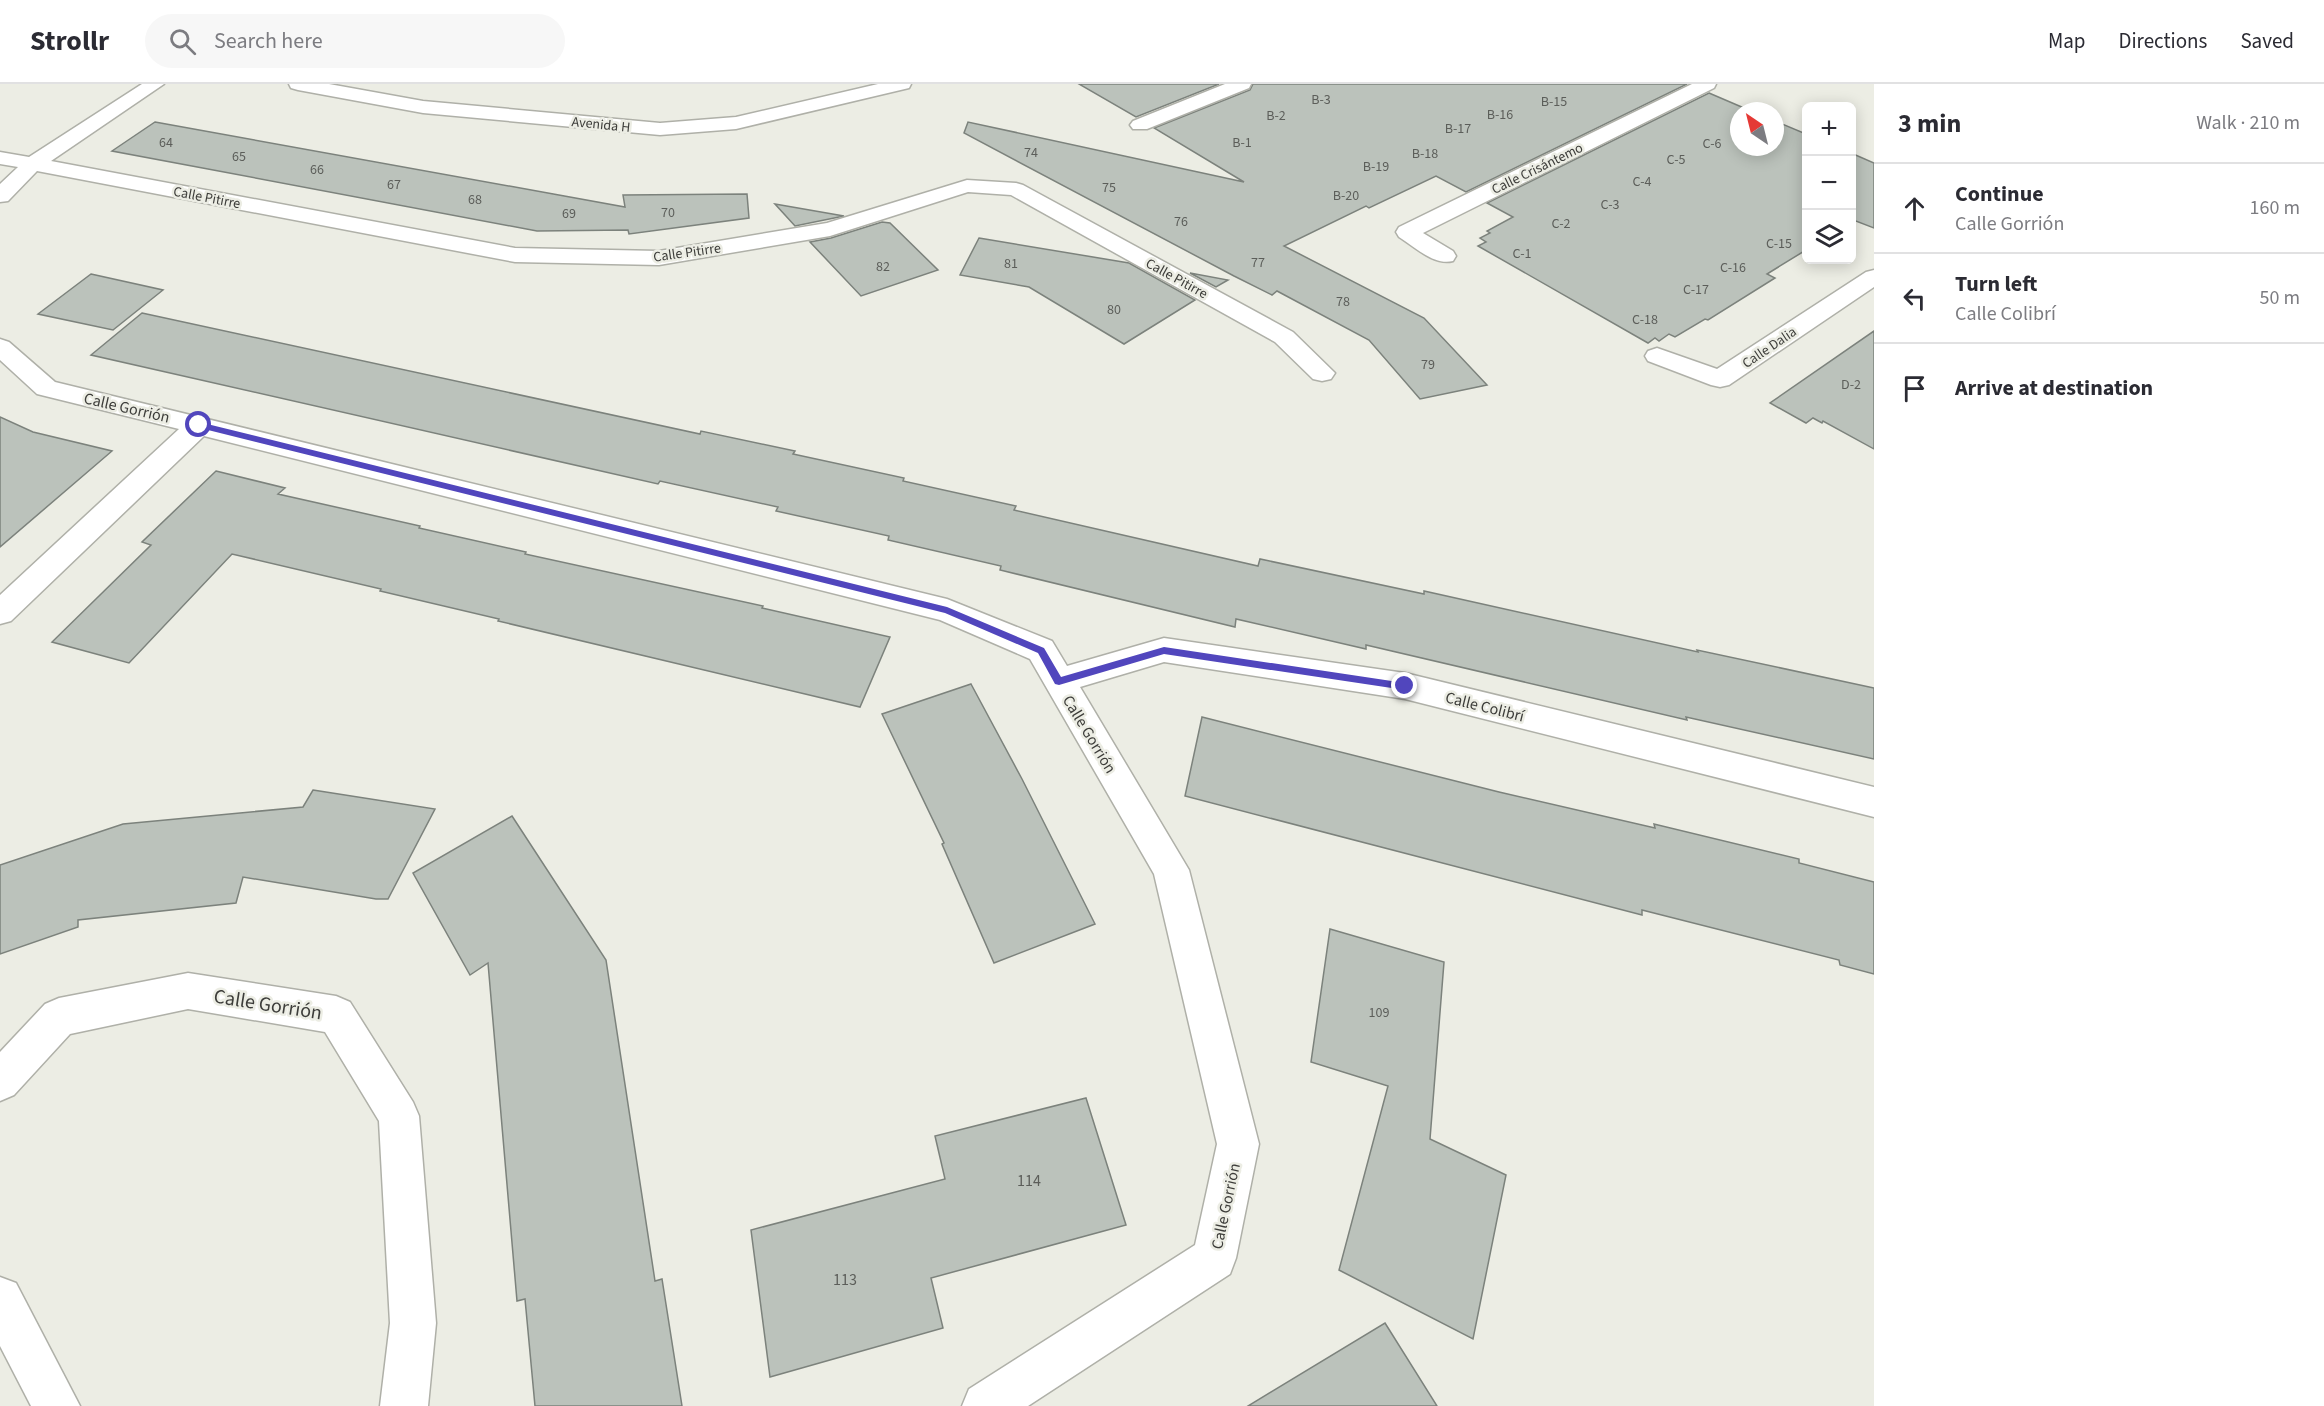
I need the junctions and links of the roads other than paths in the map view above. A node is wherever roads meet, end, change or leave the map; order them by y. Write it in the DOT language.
graph roads {
  1 [pos="155,84"];
  2 [pos="298,84"];
  3 [pos="902,84"];
  4 [pos="1242,84"];
  5 [pos="1707,84"];
  6 [pos="1140,124"];
  7 [pos="0,158"];
  8 [pos="33,164"];
  9 [pos="0,196"];
  10 [pos="1445,256"];
  11 [pos="1874,277"];
  12 [pos="0,347"];
  13 [pos="1657,356"];
  14 [pos="1322,373"];
  15 [pos="199,425"];
  16 [pos="0,613"];
  17 [pos="1059,681"];
  18 [pos="1874,802"];
  19 [pos="0,1081"];
  20 [pos="0,1299"];
  21 [pos="56,1406"];
  22 [pos="404,1406"];
  23 [pos="986,1406"];
  1 -- 8 [label="street"];
  2 -- 3 [label="street, Avenida H"];
  4 -- 6 [label="street"];
  5 -- 10 [label="street, Calle Crisántemo"];
  7 -- 8 [label="street, Calle Pitirre"];
  8 -- 9 [label="street"];
  8 -- 14 [label="street, Calle Pitirre"];
  11 -- 13 [label="street, Calle Dalia"];
  12 -- 15 [label="street, Calle Gorrión"];
  15 -- 16 [label="street"];
  15 -- 17 [label="street, Calle Gorrión"];
  17 -- 18 [label="street, Calle Colibrí"];
  17 -- 23 [label="street, Calle Gorrión"];
  19 -- 22 [label="street, Calle Gorrión"];
  20 -- 21 [label="street"];
}
